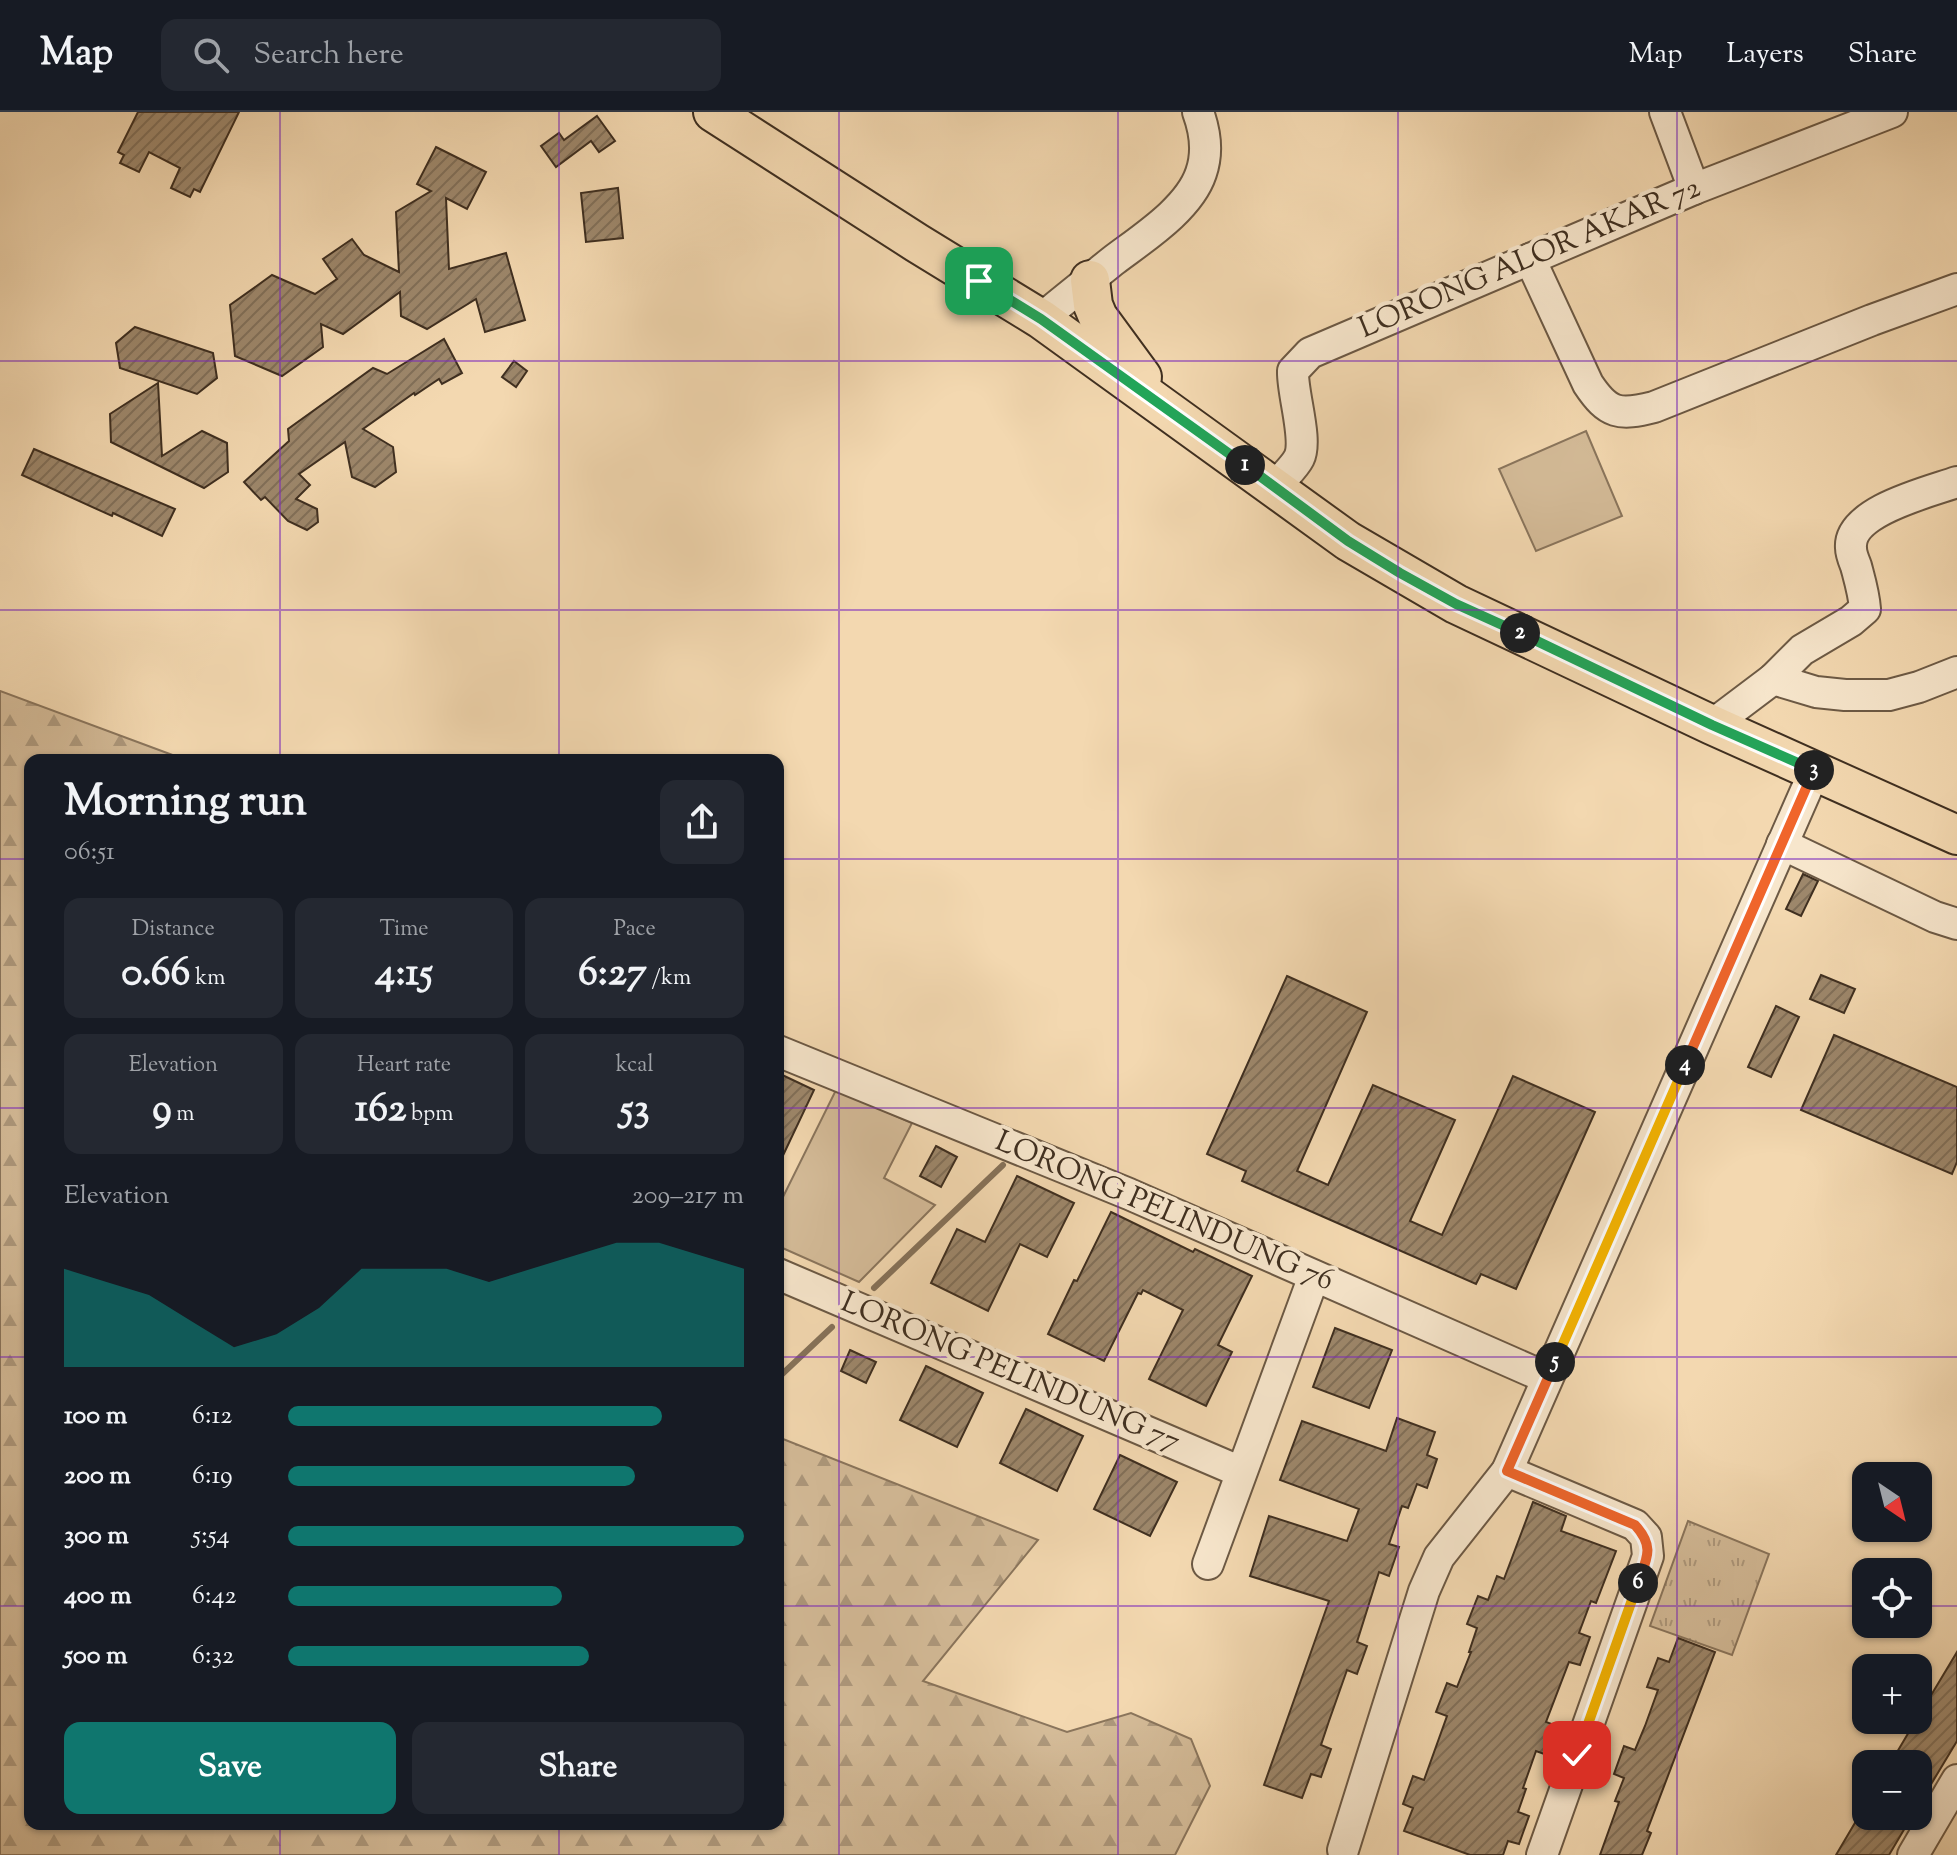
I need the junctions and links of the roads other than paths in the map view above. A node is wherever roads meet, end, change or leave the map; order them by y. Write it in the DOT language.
graph roads {
  1 [pos="713,112"];
  2 [pos="1198,112"];
  3 [pos="1665,112"];
  4 [pos="1892,112"];
  5 [pos="1694,189"];
  6 [pos="1530,259"];
  7 [pos="1090,280"];
  8 [pos="1957,289"];
  9 [pos="1041,319"];
  10 [pos="1164,406"];
  11 [pos="1957,482"];
  12 [pos="1275,487"];
  13 [pos="1957,672"];
  14 [pos="1773,679"];
  15 [pos="1712,725"];
  16 [pos="1815,770"];
  17 [pos="1957,835"];
  18 [pos="1782,844"];
  19 [pos="1957,924"];
  20 [pos="784,1053"];
  21 [pos="1314,1276"];
  22 [pos="784,1277"];
  23 [pos="1547,1378"];
  24 [pos="1507,1471"];
  25 [pos="1241,1472"];
  26 [pos="1208,1564"];
  27 [pos="1957,1780"];
  28 [pos="1343,1850"];
  29 [pos="1542,1855"];
  30 [pos="1913,1855"];
  1 -- 9 [label="main road"];
  2 -- 7 [label="street"];
  3 -- 5 [label="street"];
  4 -- 5 [label="street, LORONG ALOR AKAR 72"];
  5 -- 6 [label="street, LORONG ALOR AKAR 72"];
  6 -- 8 [label="street"];
  6 -- 12 [label="street, LORONG ALOR AKAR 72"];
  7 -- 9 [label="street"];
  7 -- 10 [label="main road"];
  9 -- 10 [label="main road"];
  10 -- 12 [label="main road"];
  11 -- 14 [label="street"];
  12 -- 15 [label="main road"];
  13 -- 14 [label="street"];
  14 -- 15 [label="street"];
  15 -- 16 [label="main road"];
  16 -- 17 [label="main road"];
  16 -- 18 [label="street"];
  18 -- 19 [label="street"];
  18 -- 23 [label="street"];
  20 -- 21 [label="street, LORONG PELINDUNG 76"];
  21 -- 23 [label="street, LORONG PELINDUNG 76"];
  21 -- 25 [label="street"];
  22 -- 25 [label="street, LORONG PELINDUNG 77"];
  23 -- 24 [label="street"];
  24 -- 28 [label="street"];
  24 -- 29 [label="street"];
  25 -- 26 [label="street"];
  27 -- 30 [label="street"];
}
